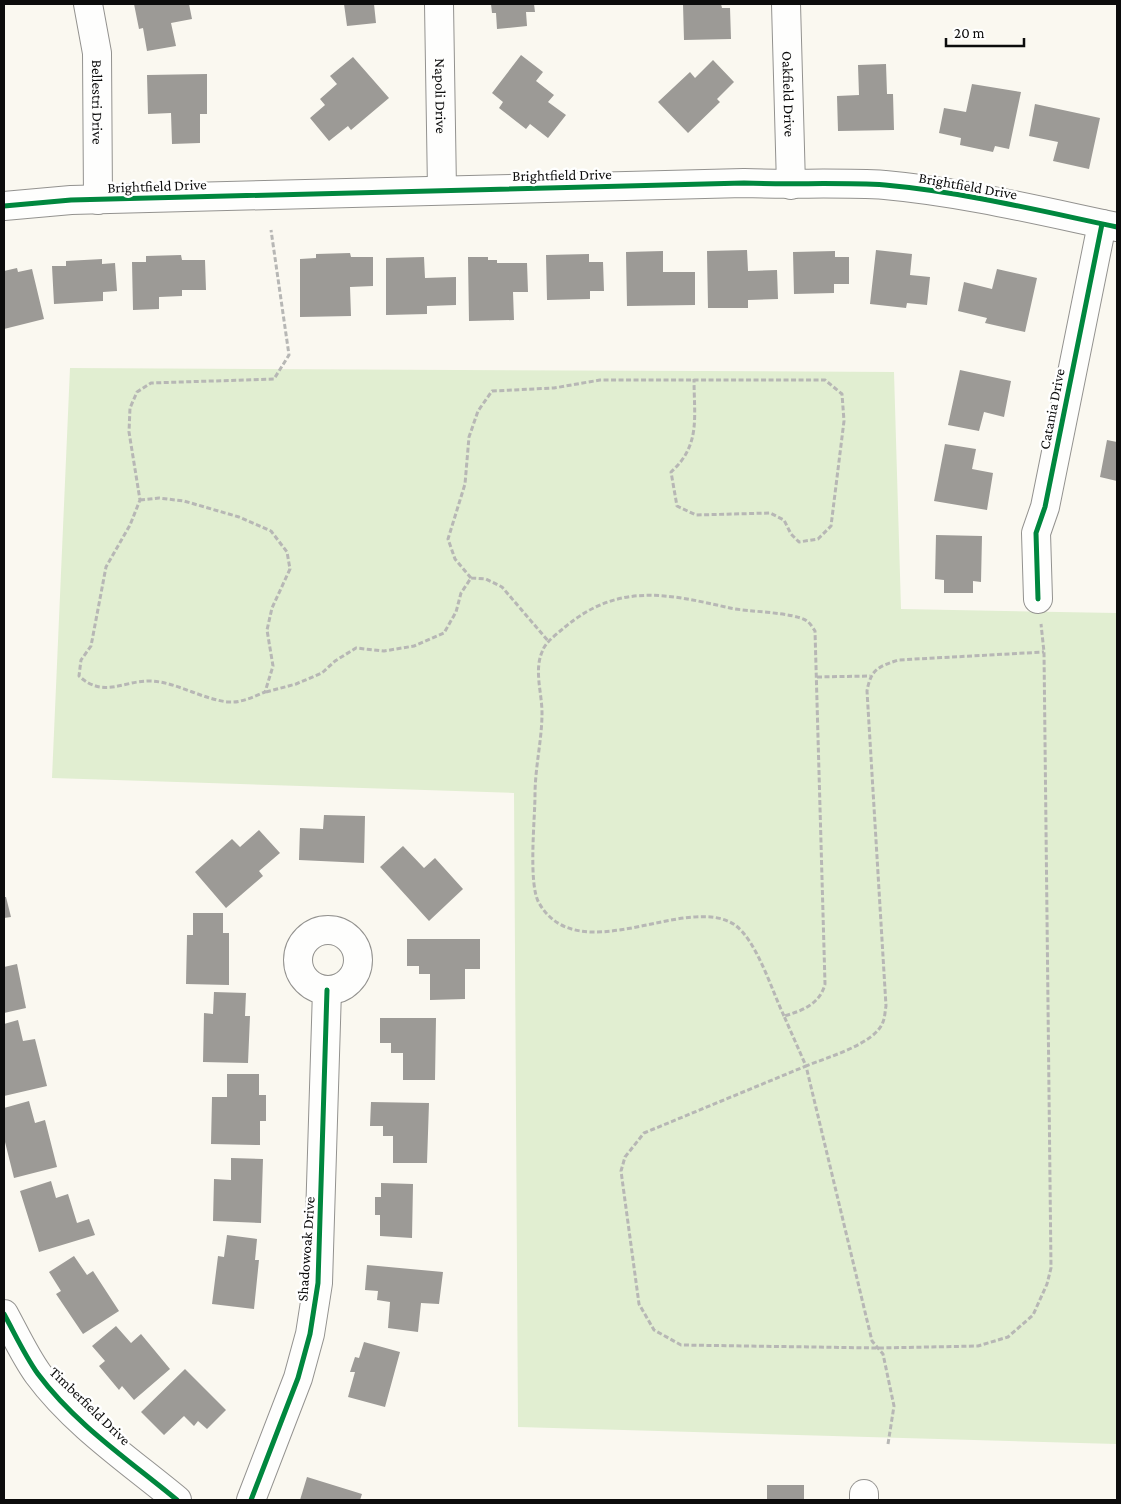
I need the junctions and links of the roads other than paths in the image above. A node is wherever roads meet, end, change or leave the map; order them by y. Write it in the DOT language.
graph roads {
  1 [pos="88,4"];
  2 [pos="439,4"];
  3 [pos="786,4"];
  4 [pos="791,185"];
  5 [pos="442,190"];
  6 [pos="98,200"];
  7 [pos="4,206"];
  8 [pos="1110,226"];
  9 [pos="1038,600"];
  10 [pos="327,990"];
  11 [pos="8,1332"];
  12 [pos="177,1500"];
  13 [pos="251,1500"];
  1 -- 6 [label="street, Bellestri Drive"];
  2 -- 5 [label="street, Napoli Drive"];
  3 -- 4 [label="street, Oakfield Drive"];
  4 -- 5 [label="street, Brightfield Drive"];
  4 -- 8 [label="street, Brightfield Drive"];
  5 -- 6 [label="street, Brightfield Drive"];
  6 -- 7 [label="street, Brightfield Drive"];
  8 -- 9 [label="street, Catania Drive"];
  10 -- 13 [label="street, Shadowoak Drive"];
  11 -- 12 [label="street, Timberfield Drive"];
}
